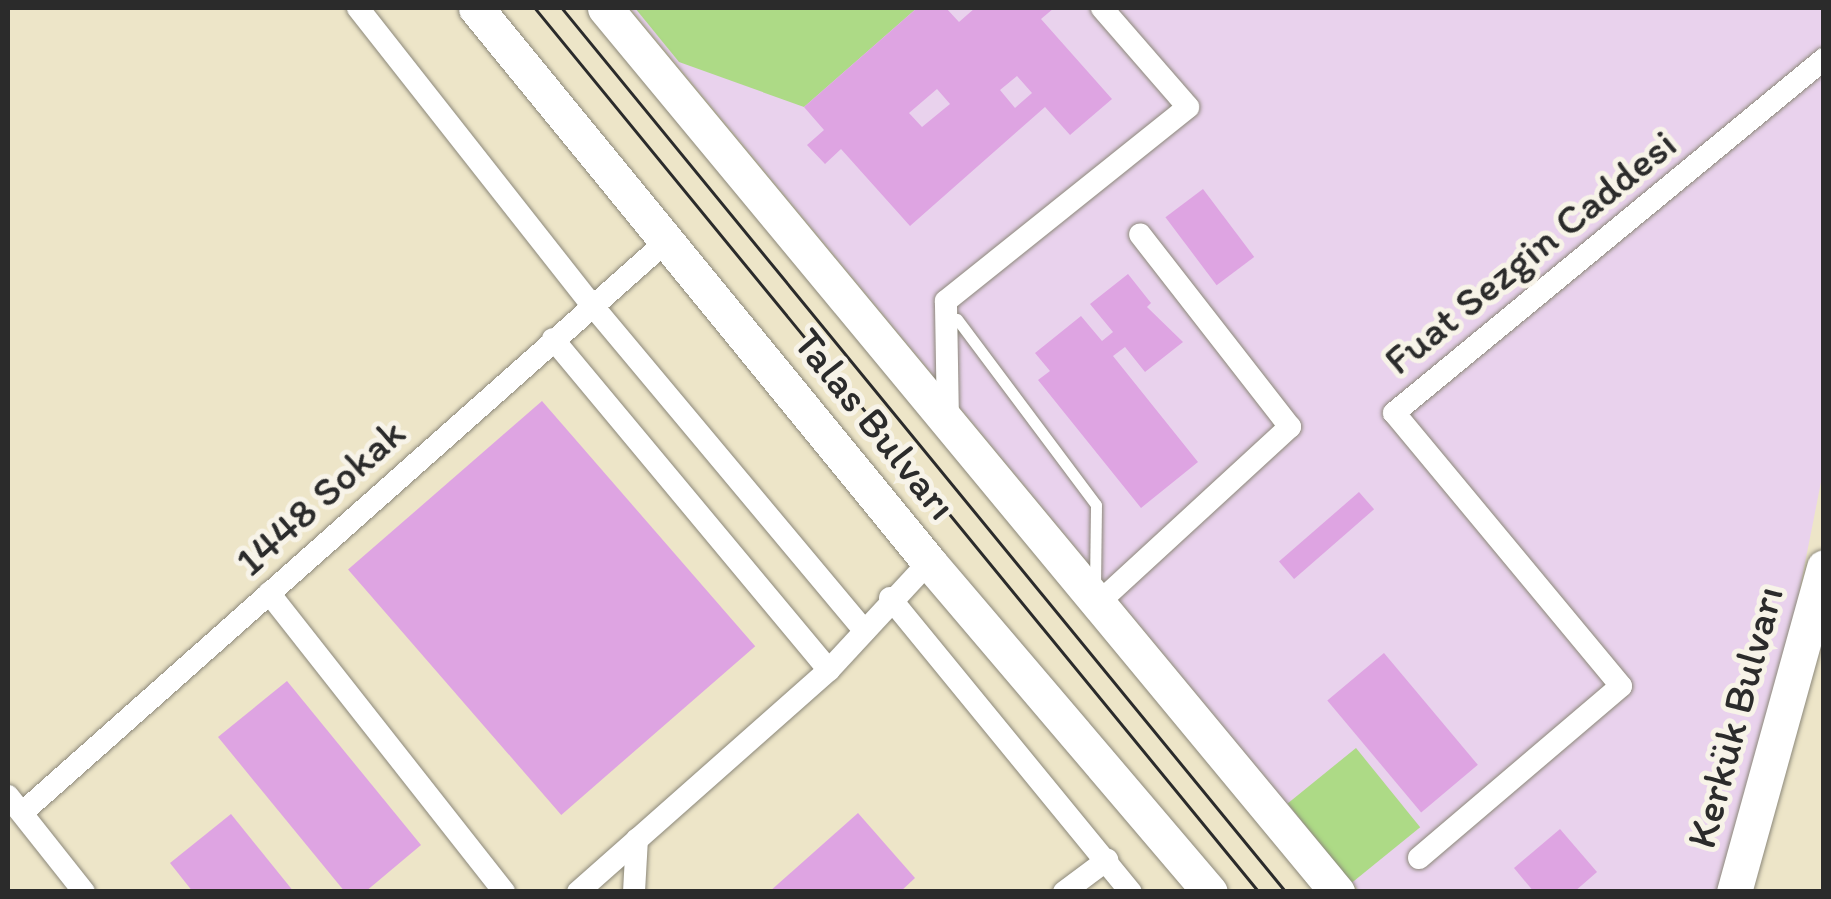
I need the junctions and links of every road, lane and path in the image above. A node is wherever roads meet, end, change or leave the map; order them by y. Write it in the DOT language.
graph roads {
  1 [pos="358,8"];
  2 [pos="476,8"];
  3 [pos="605,8"];
  4 [pos="1102,8"];
  5 [pos="1824,59"];
  6 [pos="1140,234"];
  7 [pos="668,240"];
  8 [pos="592,306"];
  9 [pos="957,320"];
  10 [pos="553,339"];
  11 [pos="948,428"];
  12 [pos="930,562"];
  13 [pos="1824,567"];
  14 [pos="269,593"];
  15 [pos="890,598"];
  16 [pos="1095,606"];
  17 [pos="865,632"];
  18 [pos="828,670"];
  19 [pos="15,804"];
  20 [pos="636,840"];
  21 [pos="1418,858"];
  22 [pos="1107,860"];
  23 [pos="84,892"];
  24 [pos="504,892"];
  25 [pos="578,892"];
  26 [pos="634,892"];
  27 [pos="1064,892"];
  28 [pos="1131,892"];
  29 [pos="1210,892"];
  30 [pos="1337,892"];
  31 [pos="1734,892"];
  1 -- 8 [label="street"];
  2 -- 7 [label="main road, Talas Bulvarı"];
  3 -- 11 [label="main road, Talas Bulvarı"];
  4 -- 11 [label="street"];
  5 -- 21 [label="street, Fuat Sezgin Caddesi"];
  6 -- 16 [label="street"];
  7 -- 8 [label="street, 1448 Sokak"];
  7 -- 12 [label="main road, Talas Bulvarı"];
  8 -- 10 [label="street, 1448 Sokak"];
  8 -- 17 [label="street"];
  9 -- 16 [label="lane"];
  10 -- 14 [label="street, 1448 Sokak"];
  10 -- 18 [label="street"];
  11 -- 16 [label="main road, Talas Bulvarı"];
  12 -- 15 [label="street"];
  12 -- 29 [label="main road, Talas Bulvarı"];
  13 -- 31 [label="main road, Kerkük Bulvarı"];
  14 -- 19 [label="street, 1448 Sokak"];
  14 -- 24 [label="street"];
  15 -- 17 [label="street"];
  15 -- 22 [label="street"];
  16 -- 30 [label="main road, Talas Bulvarı"];
  17 -- 18 [label="street"];
  18 -- 20 [label="street"];
  19 -- 23 [label="street"];
  20 -- 25 [label="street"];
  20 -- 26 [label="street"];
  22 -- 27 [label="street"];
  22 -- 28 [label="street"];
}
